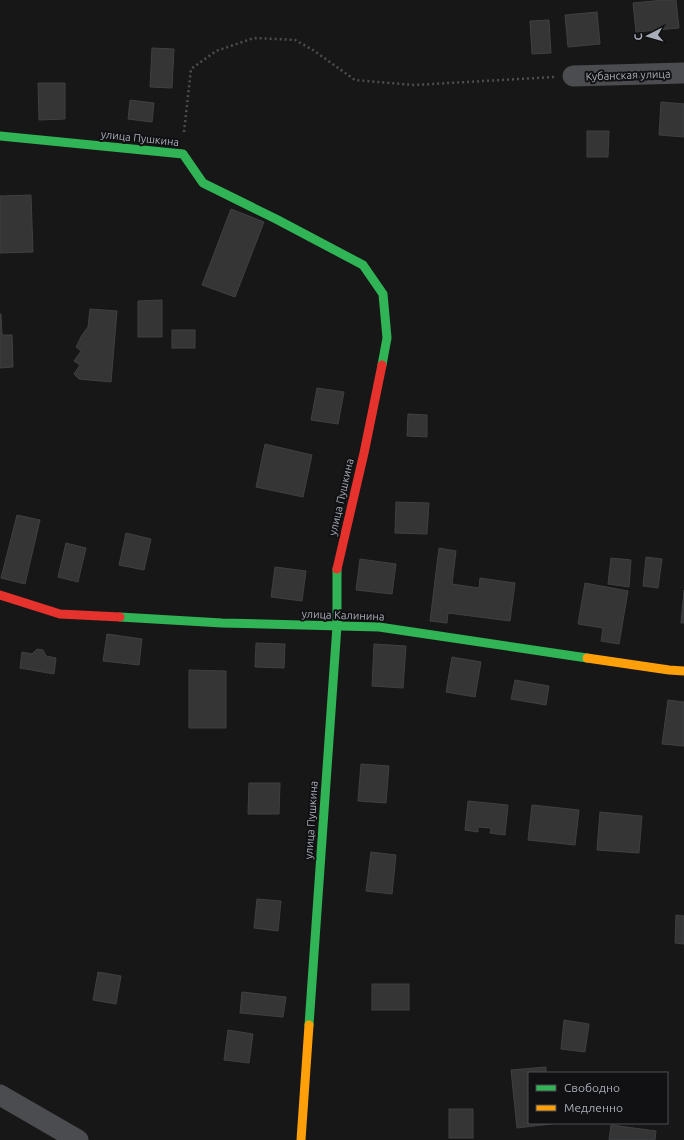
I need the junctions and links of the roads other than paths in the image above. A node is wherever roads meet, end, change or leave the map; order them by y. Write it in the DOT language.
graph roads {
  1 [pos="684,73"];
  2 [pos="573,76"];
  3 [pos="0,136"];
  4 [pos="0,595"];
  5 [pos="337,626"];
  6 [pos="684,671"];
  7 [pos="0,1095"];
  8 [pos="78,1140"];
  9 [pos="301,1140"];
  1 -- 2 [label="street, Кубанская улица"];
  3 -- 5 [label="street, улица Пушкина"];
  4 -- 5 [label="street, улица Калинина"];
  5 -- 6 [label="street, улица Калинина"];
  5 -- 9 [label="street, улица Пушкина"];
  7 -- 8 [label="street"];
}
